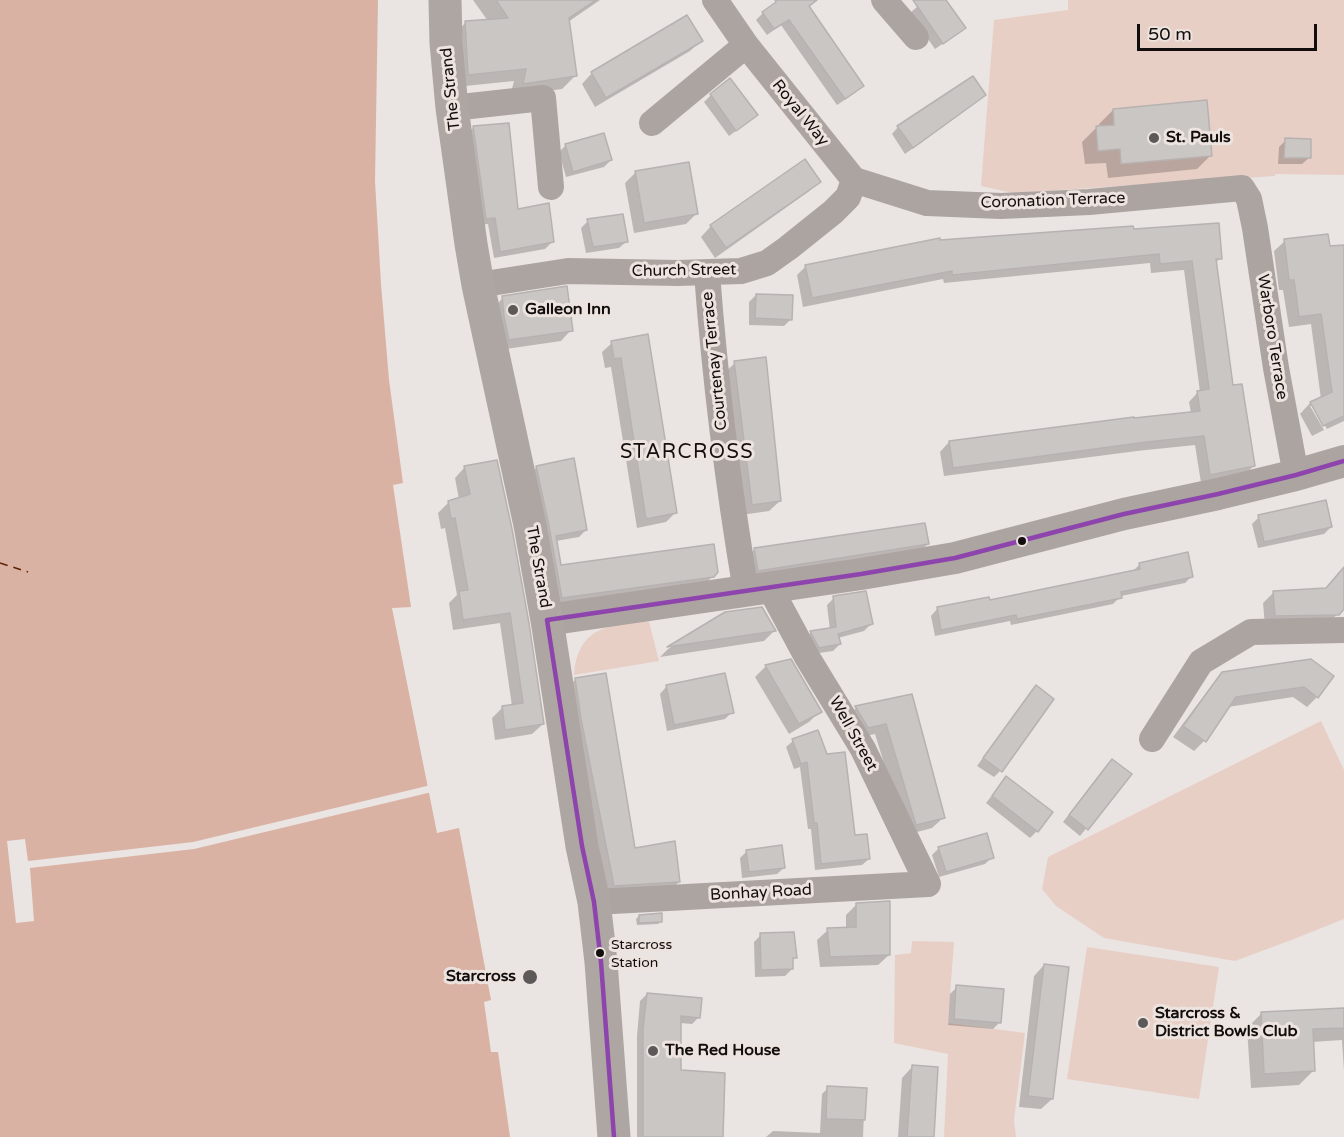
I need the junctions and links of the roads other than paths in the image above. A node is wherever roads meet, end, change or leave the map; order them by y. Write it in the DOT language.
graph roads {
  1 [pos="445,0"];
  2 [pos="715,0"];
  3 [pos="884,0"];
  4 [pos="916,37"];
  5 [pos="746,45"];
  6 [pos="452,108"];
  7 [pos="652,123"];
  8 [pos="854,180"];
  9 [pos="550,187"];
  10 [pos="1250,199"];
  11 [pos="707,273"];
  12 [pos="478,285"];
  13 [pos="1344,461"];
  14 [pos="1296,475"];
  15 [pos="758,590"];
  16 [pos="547,620"];
  17 [pos="1344,630"];
  18 [pos="1152,739"];
  19 [pos="928,885"];
  20 [pos="594,902"];
  21 [pos="614,1137"];
  1 -- 6 [label="main road, The Strand"];
  2 -- 5 [label="street, Royal Way"];
  3 -- 4 [label="street"];
  5 -- 7 [label="street"];
  5 -- 8 [label="street, Royal Way"];
  6 -- 9 [label="street"];
  6 -- 12 [label="main road, The Strand"];
  8 -- 10 [label="street, Coronation Terrace"];
  8 -- 11 [label="street, Church Street"];
  10 -- 14 [label="street, Warboro Terrace"];
  11 -- 12 [label="street, Church Street"];
  11 -- 15 [label="street, Courtenay Terrace"];
  12 -- 16 [label="main road, The Strand"];
  13 -- 14 [label="street"];
  14 -- 15 [label="street"];
  15 -- 16 [label="street"];
  15 -- 19 [label="street, Well Street"];
  16 -- 20 [label="main road, The Strand"];
  17 -- 18 [label="street"];
  19 -- 20 [label="street, Bonhay Road"];
  20 -- 21 [label="main road, The Strand"];
}
